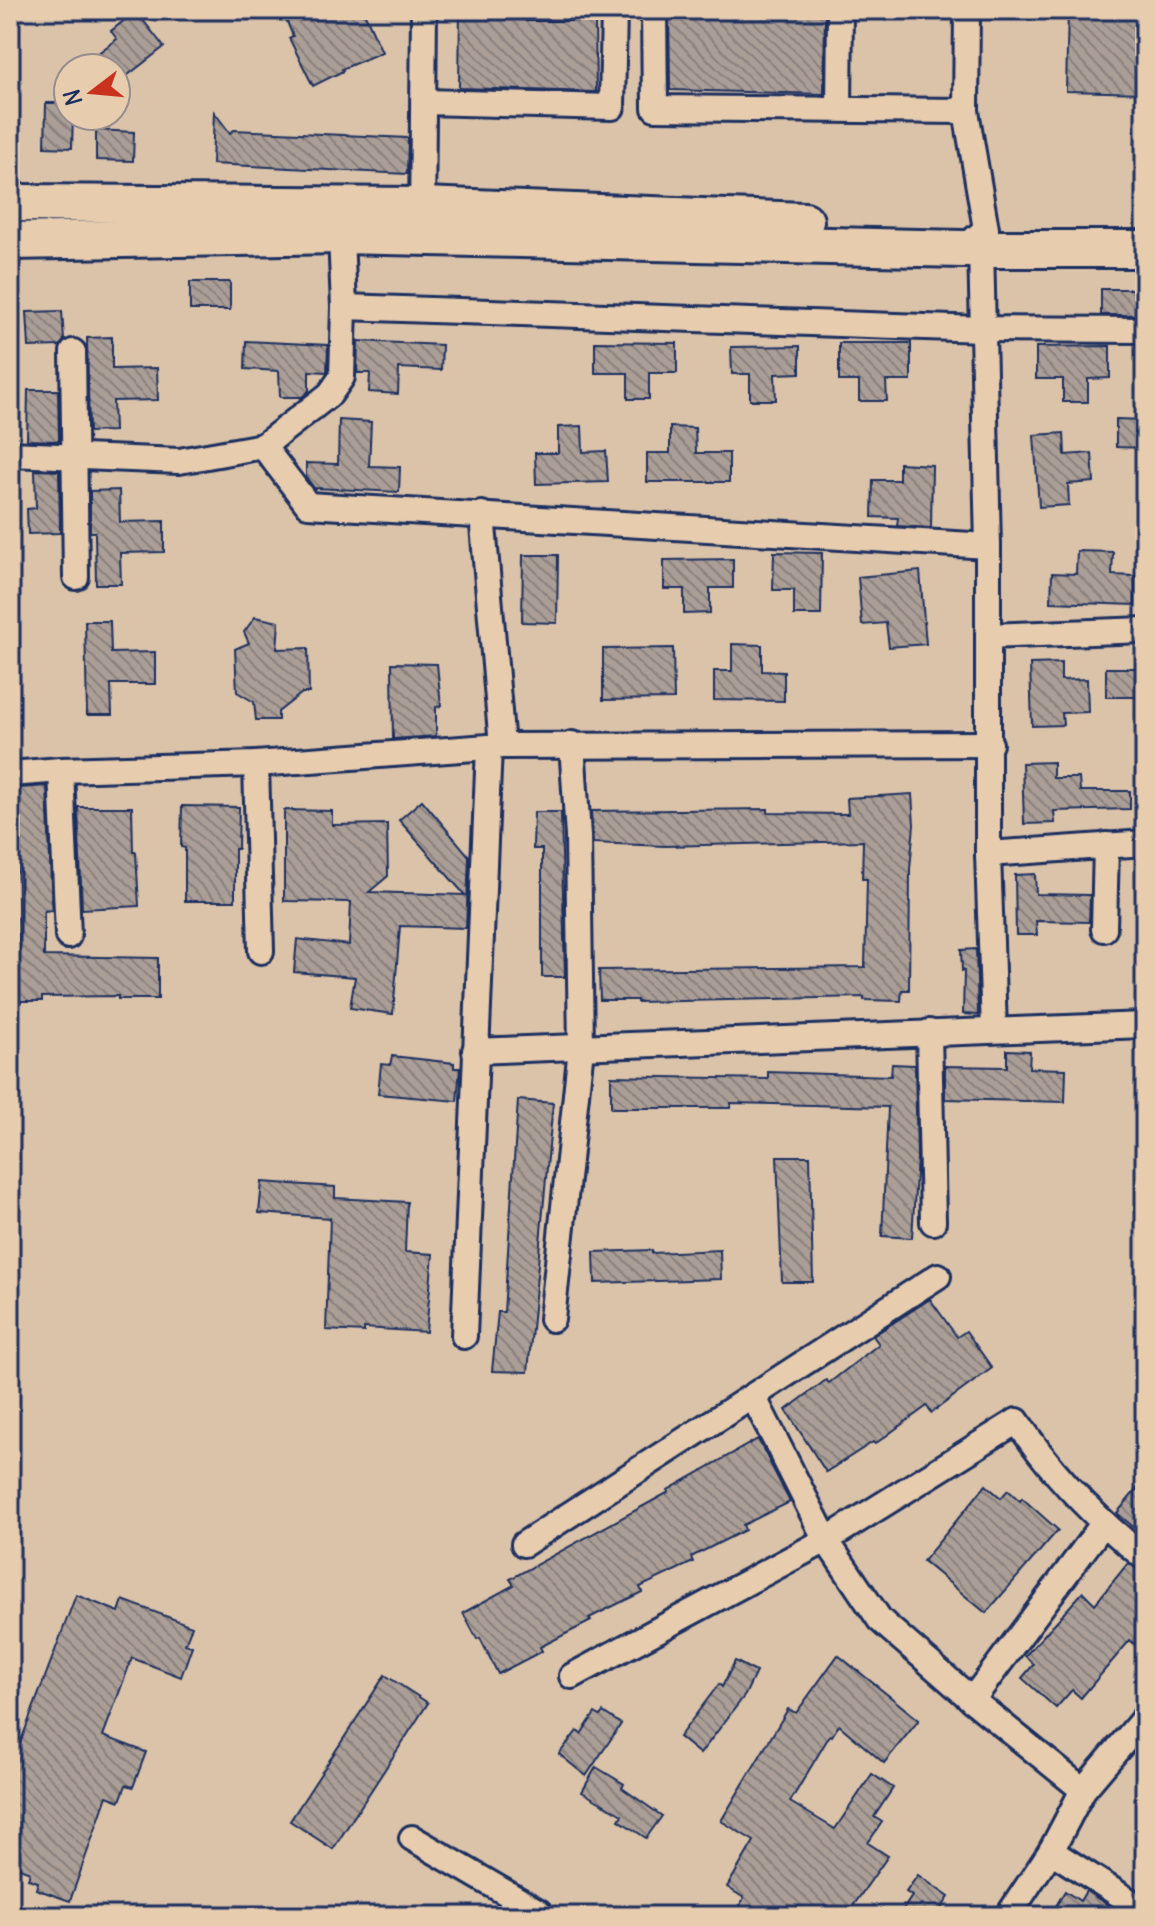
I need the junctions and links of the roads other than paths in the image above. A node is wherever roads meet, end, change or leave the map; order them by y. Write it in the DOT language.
graph roads {
  1 [pos="424,10"];
  2 [pos="614,10"];
  3 [pos="654,10"];
  4 [pos="840,10"];
  5 [pos="967,10"];
  6 [pos="424,102"];
  7 [pos="839,109"];
  8 [pos="966,111"];
  9 [pos="15,203"];
  10 [pos="422,222"];
  11 [pos="1145,229"];
  12 [pos="341,235"];
  13 [pos="10,241"];
  14 [pos="977,241"];
  15 [pos="1145,249"];
  16 [pos="344,307"];
  17 [pos="982,329"];
  18 [pos="1145,330"];
  19 [pos="73,352"];
  20 [pos="263,446"];
  21 [pos="10,454"];
  22 [pos="75,455"];
  23 [pos="482,514"];
  24 [pos="988,546"];
  25 [pos="76,577"];
  26 [pos="1145,630"];
  27 [pos="988,636"];
  28 [pos="572,744"];
  29 [pos="990,744"];
  30 [pos="496,746"];
  31 [pos="256,764"];
  32 [pos="61,770"];
  33 [pos="10,774"];
  34 [pos="1145,843"];
  35 [pos="1106,845"];
  36 [pos="988,854"];
  37 [pos="1104,929"];
  38 [pos="68,936"];
  39 [pos="261,951"];
  40 [pos="1145,1025"];
  41 [pos="994,1030"];
  42 [pos="929,1032"];
  43 [pos="581,1048"];
  44 [pos="475,1051"];
  45 [pos="933,1222"];
  46 [pos="938,1276"];
  47 [pos="552,1319"];
  48 [pos="464,1336"];
  49 [pos="753,1396"];
  50 [pos="1103,1524"];
  51 [pos="826,1540"];
  52 [pos="524,1544"];
  53 [pos="1145,1558"];
  54 [pos="572,1676"];
  55 [pos="972,1700"];
  56 [pos="1145,1717"];
  57 [pos="1083,1790"];
  58 [pos="412,1838"];
  59 [pos="1051,1851"];
  60 [pos="1145,1911"];
  61 [pos="536,1916"];
  62 [pos="1008,1916"];
  1 -- 6 [label="street"];
  2 -- 6 [label="street"];
  3 -- 7 [label="street"];
  4 -- 7 [label="street"];
  5 -- 8 [label="street"];
  6 -- 10 [label="street"];
  7 -- 8 [label="street"];
  8 -- 14 [label="street"];
  9 -- 10 [label="main road"];
  10 -- 12 [label="main road"];
  10 -- 14 [label="main road"];
  11 -- 14 [label="main road"];
  12 -- 13 [label="main road"];
  12 -- 16 [label="street"];
  14 -- 15 [label="main road"];
  14 -- 17 [label="street"];
  16 -- 17 [label="street"];
  16 -- 20 [label="street"];
  17 -- 18 [label="street"];
  17 -- 24 [label="street"];
  19 -- 22 [label="street"];
  20 -- 22 [label="street"];
  20 -- 23 [label="street"];
  21 -- 22 [label="street"];
  22 -- 25 [label="street"];
  23 -- 24 [label="street"];
  23 -- 30 [label="street"];
  24 -- 27 [label="street"];
  26 -- 27 [label="street"];
  27 -- 29 [label="street"];
  28 -- 29 [label="street"];
  28 -- 30 [label="street"];
  28 -- 43 [label="street"];
  29 -- 36 [label="street"];
  30 -- 31 [label="street"];
  30 -- 44 [label="street"];
  31 -- 32 [label="street"];
  31 -- 39 [label="street"];
  32 -- 33 [label="street"];
  32 -- 38 [label="street"];
  34 -- 35 [label="street"];
  35 -- 36 [label="street"];
  35 -- 37 [label="street"];
  36 -- 41 [label="street"];
  40 -- 41 [label="street"];
  41 -- 42 [label="street"];
  42 -- 43 [label="street"];
  42 -- 45 [label="street"];
  43 -- 44 [label="street"];
  43 -- 47 [label="street"];
  44 -- 48 [label="street"];
  46 -- 49 [label="street"];
  49 -- 51 [label="street"];
  49 -- 52 [label="street"];
  50 -- 51 [label="street"];
  50 -- 53 [label="street"];
  50 -- 55 [label="street"];
  51 -- 54 [label="street"];
  51 -- 55 [label="street"];
  55 -- 57 [label="street"];
  56 -- 57 [label="street"];
  57 -- 59 [label="street"];
  58 -- 61 [label="street"];
  59 -- 60 [label="street"];
  59 -- 62 [label="street"];
}
